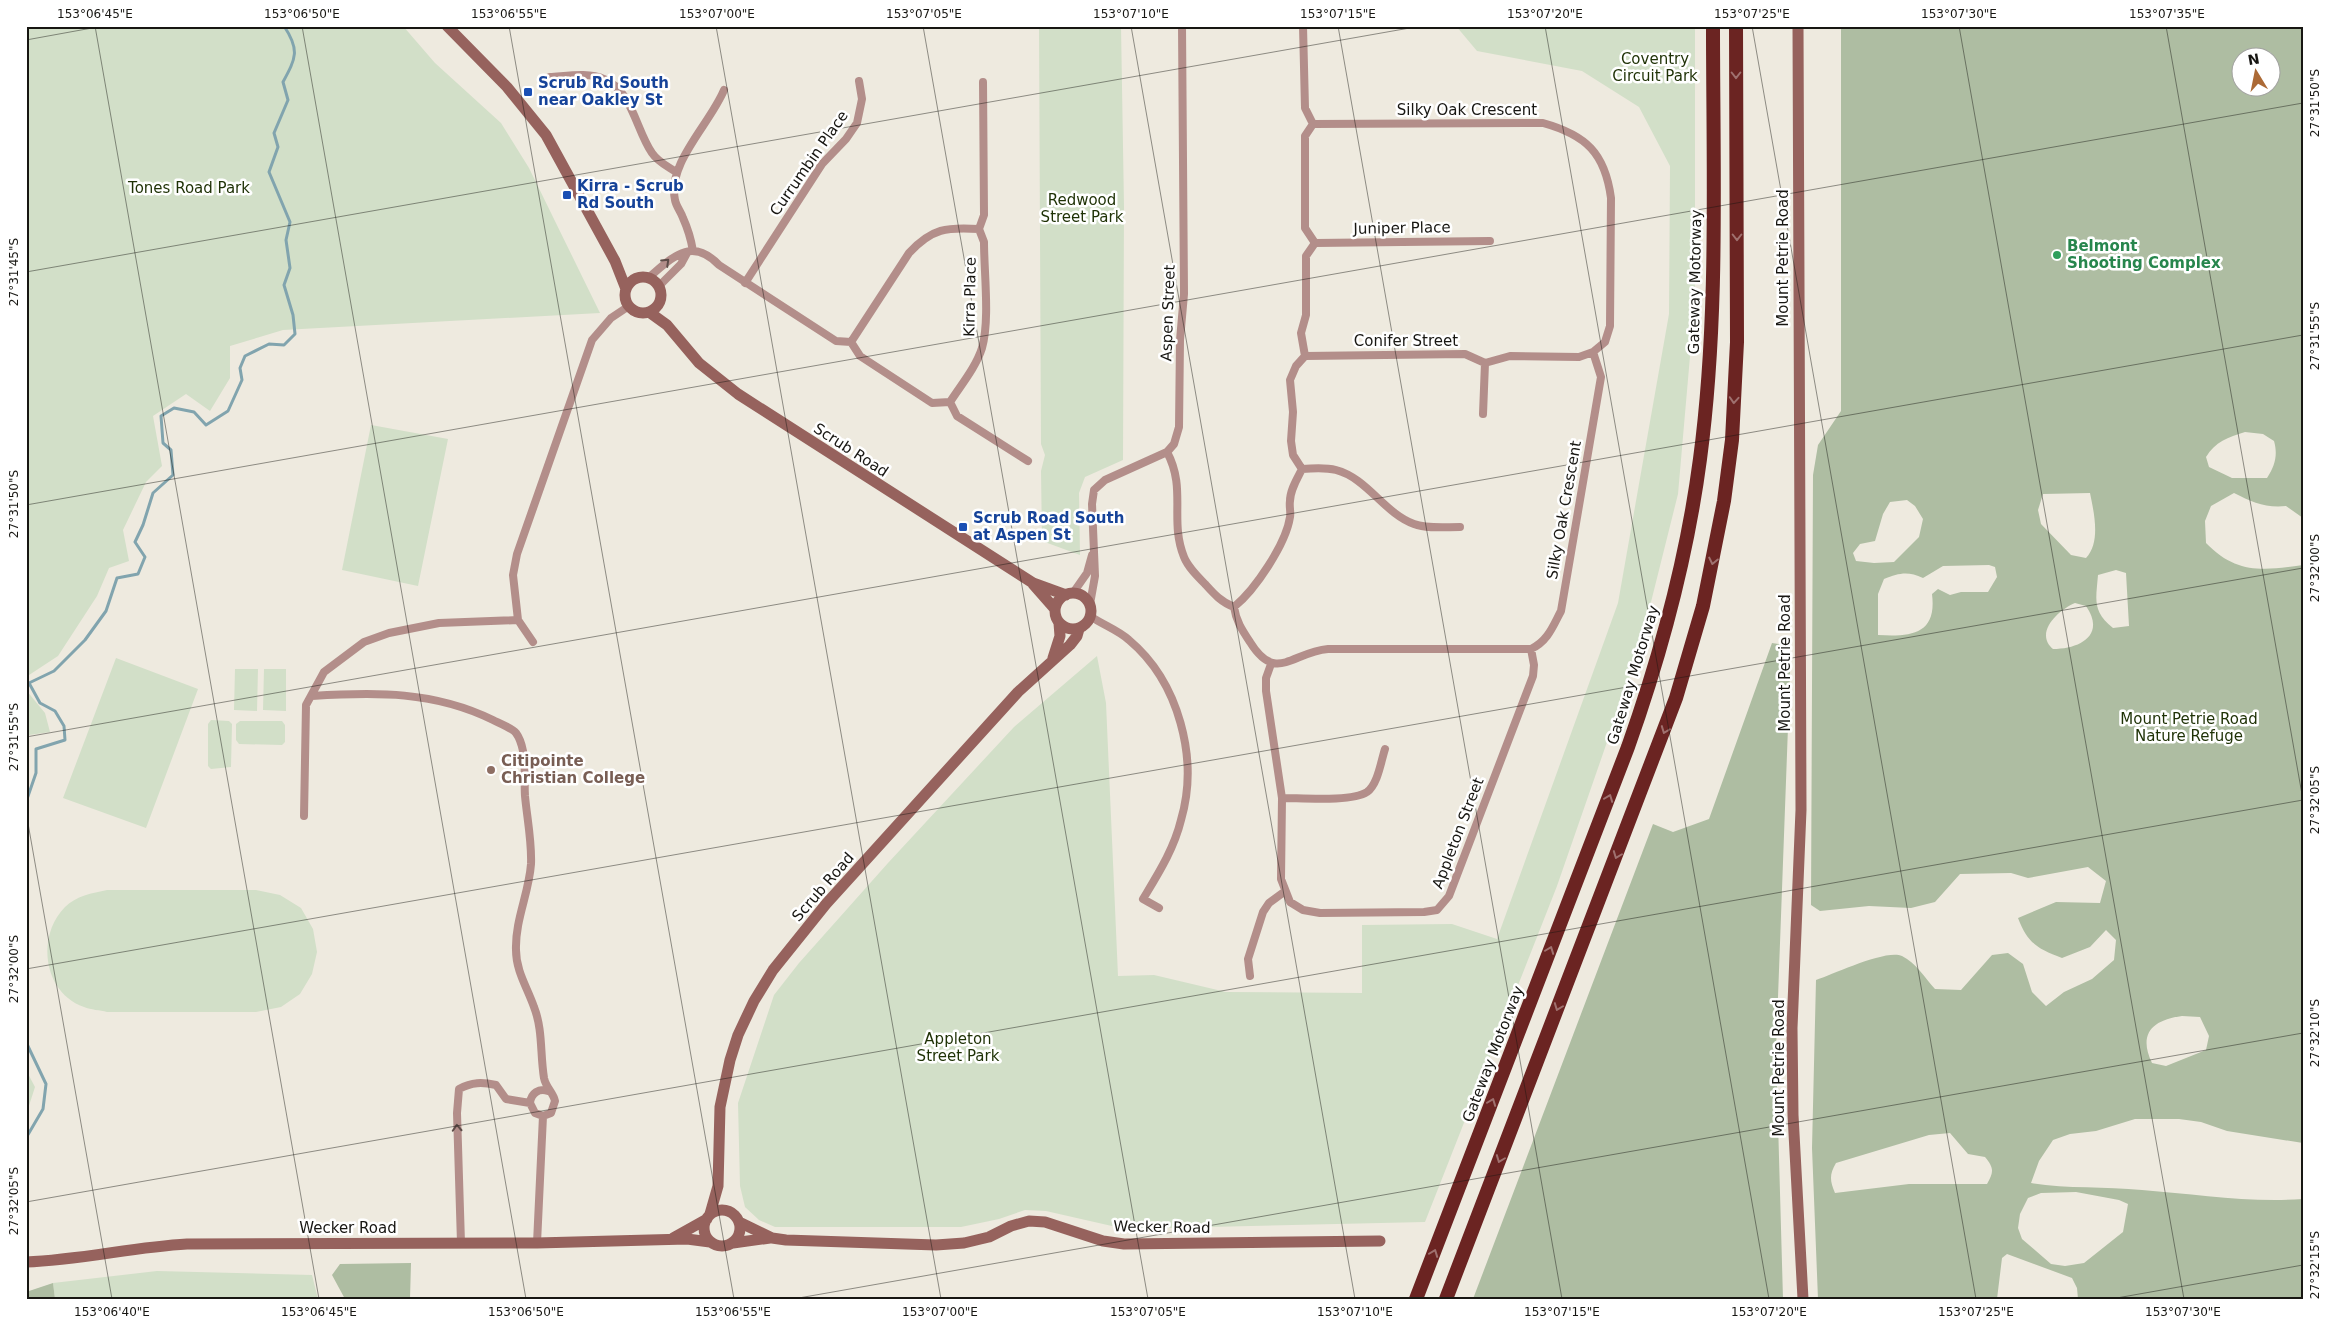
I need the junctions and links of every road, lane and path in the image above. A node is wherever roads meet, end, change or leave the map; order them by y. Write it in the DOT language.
graph roads {
  1 [pos="1182,26"];
  2 [pos="1302,26"];
  3 [pos="1713,26"];
  4 [pos="1736,26"];
  5 [pos="1798,26"];
  6 [pos="451,28"];
  7 [pos="550,77"];
  8 [pos="860,81"];
  9 [pos="983,82"];
  10 [pos="724,90"];
  11 [pos="1313,124"];
  12 [pos="676,172"];
  13 [pos="978,229"];
  14 [pos="1490,241"];
  15 [pos="1315,243"];
  16 [pos="690,252"];
  17 [pos="615,261"];
  18 [pos="648,278"];
  19 [pos="636,279"];
  20 [pos="745,282"];
  21 [pos="658,286"];
  22 [pos="626,289"];
  23 [pos="659,302"];
  24 [pos="629,306"];
  25 [pos="649,312"];
  26 [pos="667,325"];
  27 [pos="851,342"];
  28 [pos="1593,352"];
  29 [pos="1305,356"];
  30 [pos="1485,362"];
  31 [pos="950,402"];
  32 [pos="1482,414"];
  33 [pos="1167,452"];
  34 [pos="1028,461"];
  35 [pos="1302,469"];
  36 [pos="1460,527"];
  37 [pos="1093,553"];
  38 [pos="1033,583"];
  39 [pos="1070,594"];
  40 [pos="1090,604"];
  41 [pos="1234,607"];
  42 [pos="1055,609"];
  43 [pos="1090,616"];
  44 [pos="518,620"];
  45 [pos="1059,623"];
  46 [pos="1078,629"];
  47 [pos="533,642"];
  48 [pos="1531,648"];
  49 [pos="1053,658"];
  50 [pos="1271,664"];
  51 [pos="312,696"];
  52 [pos="1385,749"];
  53 [pos="1282,798"];
  54 [pos="304,816"];
  55 [pos="1284,892"];
  56 [pos="1159,908"];
  57 [pos="1250,976"];
  58 [pos="548,1091"];
  59 [pos="530,1103"];
  60 [pos="543,1116"];
  61 [pos="718,1186"];
  62 [pos="708,1217"];
  63 [pos="735,1218"];
  64 [pos="772,1238"];
  65 [pos="671,1239"];
  66 [pos="1380,1241"];
  67 [pos="710,1242"];
  68 [pos="461,1243"];
  69 [pos="538,1243"];
  70 [pos="733,1243"];
  71 [pos="27,1262"];
  72 [pos="1416,1299"];
  73 [pos="1446,1299"];
  74 [pos="1803,1299"];
  1 -- 33 [label="street, Aspen Street"];
  2 -- 11 [label="street"];
  72 -- 3 [label="highway, Gateway Motorway, one-way"];
  4 -- 73 [label="highway, one-way"];
  5 -- 74 [label="street, Mount Petrie Road"];
  6 -- 17 [label="street"];
  7 -- 12 [label="street"];
  8 -- 20 [label="street, Currumbin Place"];
  9 -- 13 [label="street, Kirra Place"];
  10 -- 12 [label="street"];
  11 -- 15 [label="street"];
  11 -- 28 [label="street, Silky Oak Crescent"];
  12 -- 16 [label="street"];
  13 -- 27 [label="street"];
  13 -- 31 [label="street, Kirra Place"];
  14 -- 15 [label="street, Juniper Place"];
  15 -- 29 [label="street"];
  18 -- 16 [label="street, one-way"];
  16 -- 20 [label="street"];
  16 -- 21 [label="street"];
  17 -- 19 [label="street"];
  17 -- 22 [label="street"];
  18 -- 19 [label="street"];
  18 -- 21 [label="street"];
  19 -- 22 [label="street"];
  20 -- 27 [label="street"];
  21 -- 23 [label="street"];
  22 -- 24 [label="street"];
  23 -- 25 [label="street"];
  23 -- 26 [label="street, Scrub Road"];
  24 -- 25 [label="street"];
  24 -- 44 [label="street"];
  25 -- 26 [label="street, Scrub Road"];
  26 -- 38 [label="street, Scrub Road"];
  27 -- 31 [label="street"];
  28 -- 30 [label="street"];
  28 -- 48 [label="street, Silky Oak Crescent"];
  29 -- 30 [label="street, Conifer Street"];
  29 -- 35 [label="street"];
  30 -- 32 [label="street"];
  31 -- 34 [label="street"];
  33 -- 37 [label="street"];
  33 -- 41 [label="street"];
  35 -- 36 [label="street"];
  35 -- 41 [label="street"];
  37 -- 39 [label="street"];
  37 -- 40 [label="street"];
  38 -- 39 [label="street, Scrub Road"];
  38 -- 42 [label="street, Scrub Road"];
  39 -- 40 [label="street"];
  39 -- 42 [label="street"];
  40 -- 43 [label="street"];
  41 -- 50 [label="street"];
  42 -- 45 [label="street"];
  43 -- 46 [label="street"];
  43 -- 56 [label="street"];
  44 -- 47 [label="street"];
  44 -- 51 [label="street"];
  45 -- 46 [label="street"];
  45 -- 49 [label="street, Scrub Road"];
  46 -- 49 [label="street, Scrub Road"];
  48 -- 50 [label="street"];
  48 -- 55 [label="street, Appleton Street"];
  49 -- 61 [label="street, Scrub Road"];
  50 -- 53 [label="street"];
  51 -- 54 [label="street"];
  51 -- 58 [label="street"];
  52 -- 53 [label="street"];
  53 -- 55 [label="street"];
  55 -- 57 [label="street"];
  58 -- 59 [label="street"];
  58 -- 60 [label="street"];
  59 -- 60 [label="street"];
  68 -- 59 [label="street, one-way"];
  60 -- 69 [label="street"];
  61 -- 62 [label="street, Scrub Road"];
  61 -- 63 [label="street, Scrub Road"];
  62 -- 63 [label="street, Wecker Road"];
  62 -- 65 [label="street, Wecker Road"];
  62 -- 67 [label="street"];
  63 -- 64 [label="street, Wecker Road"];
  63 -- 70 [label="street"];
  64 -- 66 [label="street, Wecker Road"];
  64 -- 70 [label="street, Wecker Road"];
  65 -- 67 [label="street, Wecker Road"];
  65 -- 69 [label="street, Wecker Road"];
  67 -- 70 [label="street, Wecker Road"];
  68 -- 69 [label="street, Wecker Road"];
  68 -- 71 [label="street, Wecker Road"];
}
